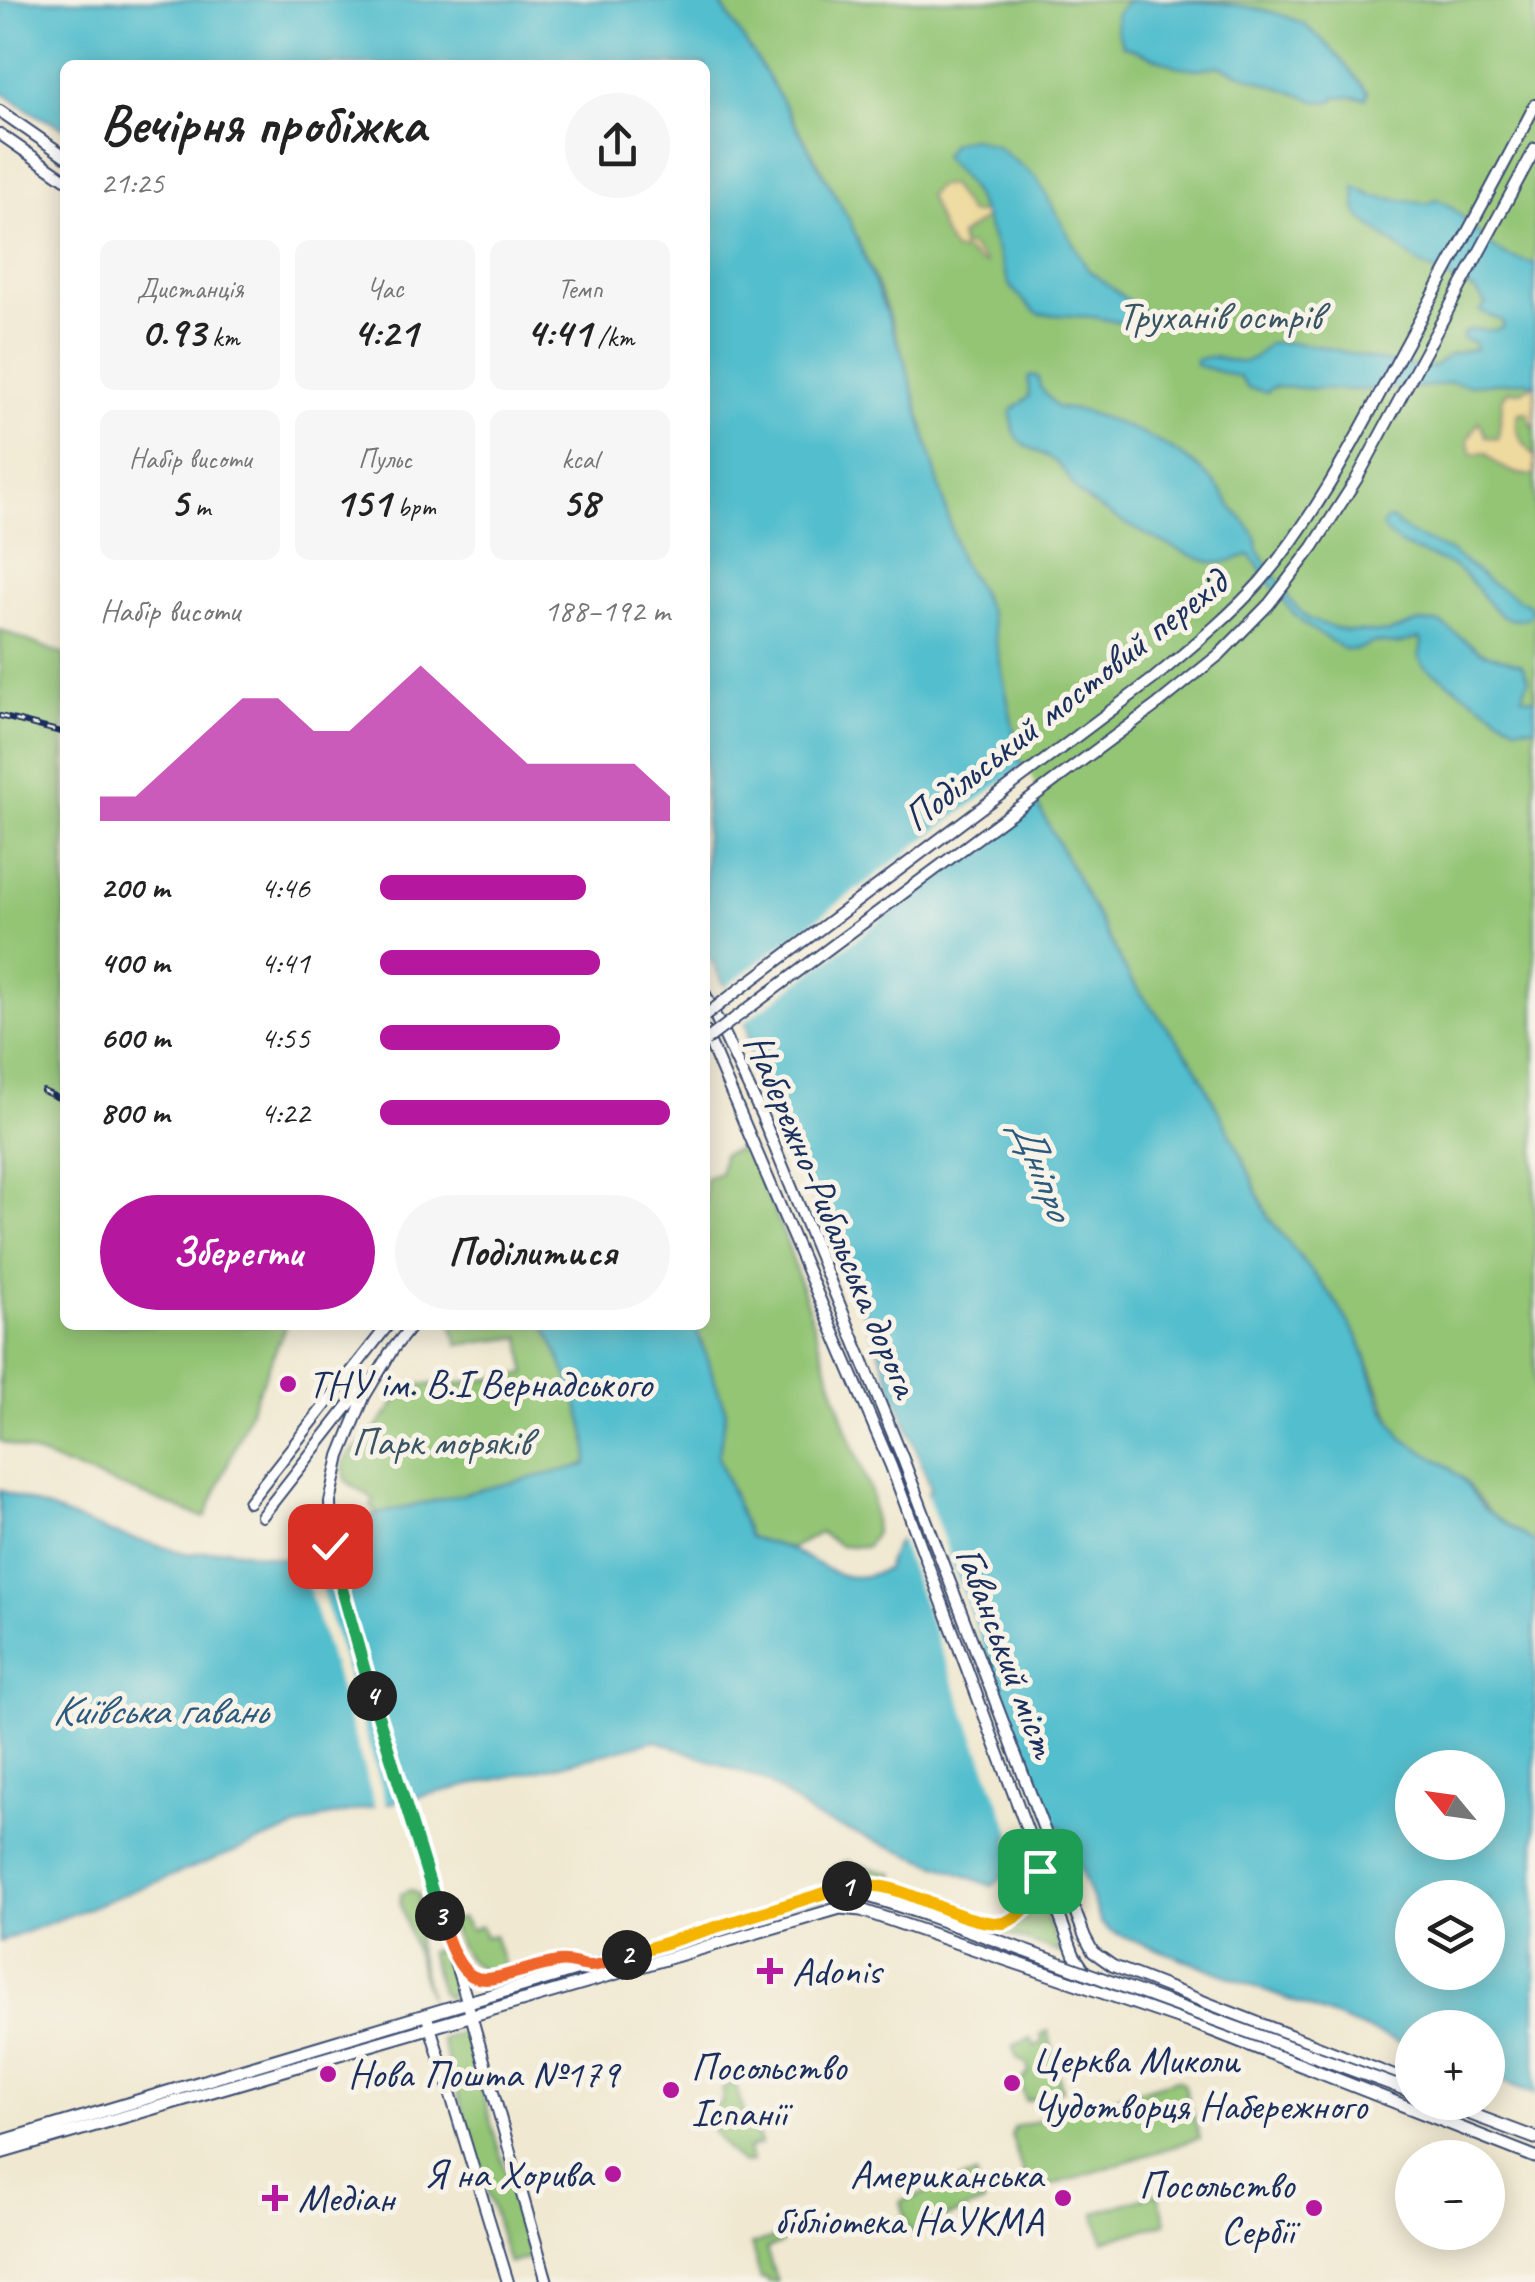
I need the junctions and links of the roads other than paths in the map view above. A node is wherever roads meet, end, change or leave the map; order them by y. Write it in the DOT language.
graph roads {
  1 [pos="1535,104"];
  2 [pos="0,111"];
  3 [pos="0,134"];
  4 [pos="1535,149"];
  5 [pos="60,153"];
  6 [pos="60,176"];
  7 [pos="710,1005"];
  8 [pos="710,1012"];
  9 [pos="710,1036"];
  10 [pos="710,1041"];
  11 [pos="384,1330"];
  12 [pos="408,1330"];
  13 [pos="391,1352"];
  14 [pos="903,1459"];
  15 [pos="891,1466"];
  16 [pos="249,1502"];
  17 [pos="262,1516"];
  18 [pos="1040,1872"];
  19 [pos="824,1896"];
  20 [pos="452,1953"];
  21 [pos="590,1966"];
  22 [pos="1107,1992"];
  23 [pos="469,2009"];
  24 [pos="428,2021"];
  25 [pos="1395,2076"];
  26 [pos="1395,2085"];
  27 [pos="1487,2121"];
  28 [pos="1535,2138"];
  29 [pos="0,2142"];
  30 [pos="21,2142"];
  31 [pos="0,2153"];
  32 [pos="1535,2158"];
  33 [pos="508,2282"];
  34 [pos="547,2282"];
  1 -- 8 [label="main road, Подільський мостовий перехід, bridge"];
  2 -- 5 [label="main road"];
  3 -- 6 [label="main road"];
  4 -- 9 [label="main road, Подільський мостовий перехід, bridge"];
  7 -- 14 [label="main road, Набережно-Рибальська дорога"];
  10 -- 15 [label="main road, Набережно-Рибальська дорога"];
  11 -- 16 [label="main road"];
  12 -- 13 [label="main road"];
  13 -- 17 [label="main road"];
  13 -- 20 [label="main road"];
  14 -- 25 [label="main road, Гаванський міст"];
  15 -- 18 [label="main road, Гаванський міст"];
  18 -- 19 [label="main road"];
  18 -- 22 [label="main road, Гаванський міст"];
  19 -- 21 [label="main road"];
  19 -- 26 [label="main road, bridge"];
  20 -- 21 [label="main road"];
  20 -- 23 [label="main road"];
  21 -- 23 [label="main road"];
  22 -- 23 [label="main road"];
  22 -- 32 [label="main road"];
  23 -- 24 [label="main road"];
  23 -- 34 [label="main road"];
  24 -- 30 [label="main road"];
  24 -- 33 [label="main road"];
  27 -- 28 [label="main road"];
  29 -- 30 [label="main road"];
  30 -- 31 [label="main road"];
}
